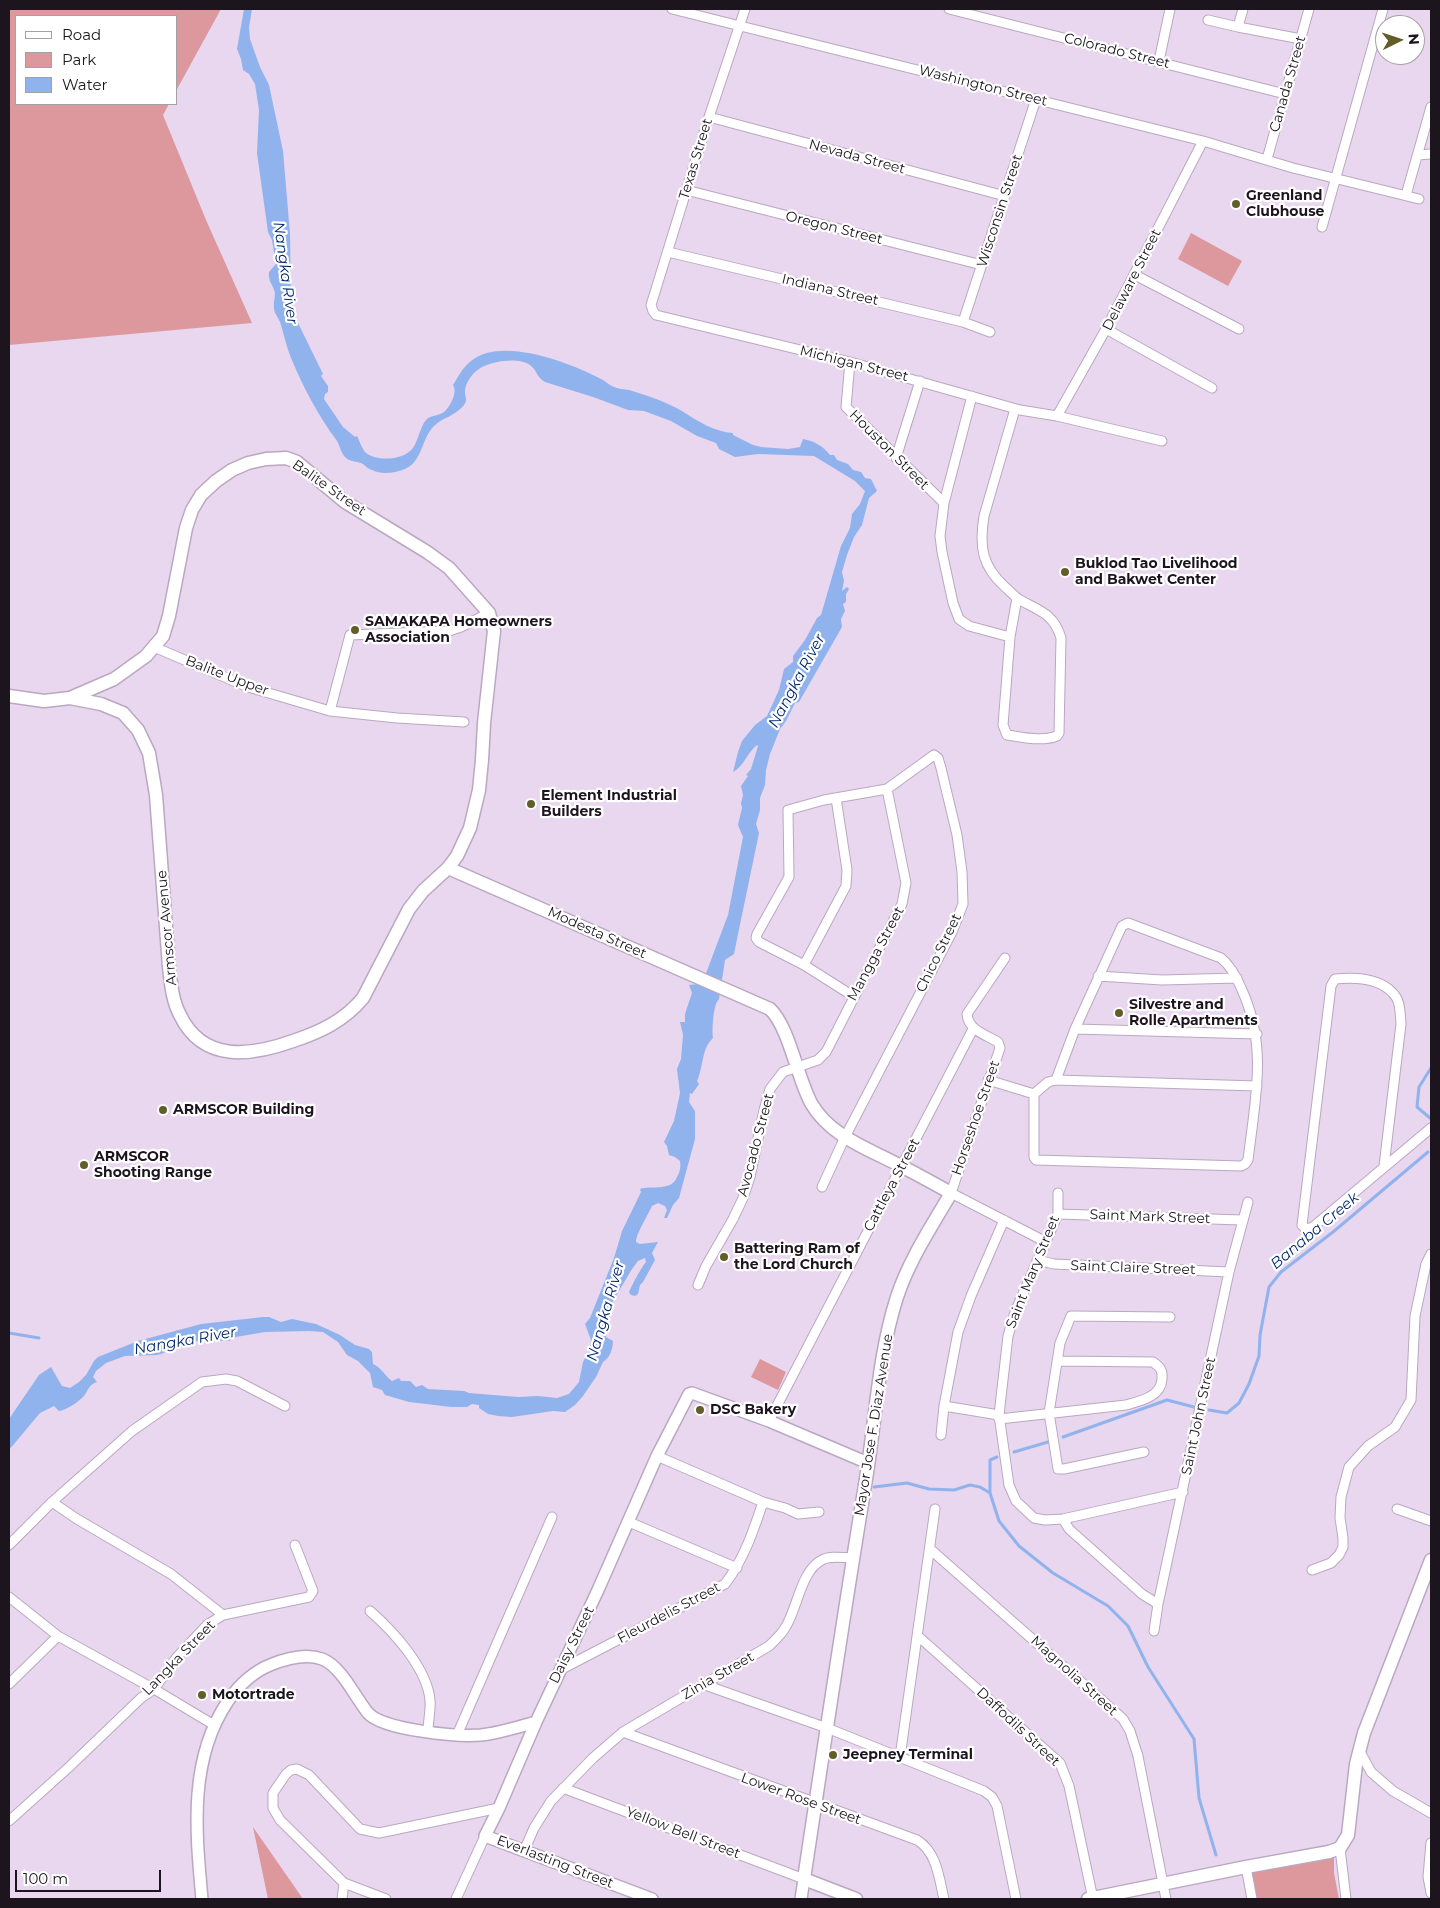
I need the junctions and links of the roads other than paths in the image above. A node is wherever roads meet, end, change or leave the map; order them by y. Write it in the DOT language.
graph roads {
  1 [pos="672,9"];
  2 [pos="745,9"];
  3 [pos="949,9"];
  4 [pos="1170,9"];
  5 [pos="1243,9"];
  6 [pos="1309,9"];
  7 [pos="1383,9"];
  8 [pos="1208,20"];
  9 [pos="740,25"];
  10 [pos="1238,27"];
  11 [pos="1300,39"];
  12 [pos="1159,62"];
  13 [pos="1285,94"];
  14 [pos="1036,99"];
  15 [pos="1431,107"];
  16 [pos="709,117"];
  17 [pos="1203,141"];
  18 [pos="1431,154"];
  19 [pos="1418,155"];
  20 [pos="1267,159"];
  21 [pos="1336,177"];
  22 [pos="686,190"];
  23 [pos="1406,195"];
  24 [pos="1005,196"];
  25 [pos="1419,199"];
  26 [pos="1322,228"];
  27 [pos="668,252"];
  28 [pos="982,266"];
  29 [pos="1136,274"];
  30 [pos="653,311"];
  31 [pos="963,322"];
  32 [pos="1239,329"];
  33 [pos="1106,330"];
  34 [pos="990,332"];
  35 [pos="850,362"];
  36 [pos="920,381"];
  37 [pos="1212,388"];
  38 [pos="972,396"];
  39 [pos="1015,408"];
  40 [pos="1056,416"];
  41 [pos="1162,441"];
  42 [pos="896,458"];
  43 [pos="944,503"];
  44 [pos="1017,598"];
  45 [pos="489,613"];
  46 [pos="1010,637"];
  47 [pos="154,647"];
  48 [pos="9,696"];
  49 [pos="70,698"];
  50 [pos="330,710"];
  51 [pos="464,722"];
  52 [pos="887,789"];
  53 [pos="836,798"];
  54 [pos="448,868"];
  55 [pos="1005,958"];
  56 [pos="804,965"];
  57 [pos="1098,976"];
  58 [pos="1237,978"];
  59 [pos="853,996"];
  60 [pos="974,1029"];
  61 [pos="1075,1029"];
  62 [pos="1256,1034"];
  63 [pos="797,1069"];
  64 [pos="988,1080"];
  65 [pos="1056,1080"];
  66 [pos="1257,1086"];
  67 [pos="1034,1094"];
  68 [pos="1431,1128"];
  69 [pos="845,1138"];
  70 [pos="902,1166"];
  71 [pos="1384,1166"];
  72 [pos="822,1187"];
  73 [pos="951,1193"];
  74 [pos="1058,1193"];
  75 [pos="1248,1202"];
  76 [pos="1058,1214"];
  77 [pos="1004,1220"];
  78 [pos="1242,1220"];
  79 [pos="1046,1242"];
  80 [pos="1431,1254"];
  81 [pos="1037,1260"];
  82 [pos="1229,1272"];
  83 [pos="698,1285"];
  84 [pos="1170,1317"];
  85 [pos="1057,1361"];
  86 [pos="285,1406"];
  87 [pos="944,1406"];
  88 [pos="1049,1412"];
  89 [pos="999,1417"];
  90 [pos="769,1420"];
  91 [pos="941,1435"];
  92 [pos="1144,1452"];
  93 [pos="656,1456"];
  94 [pos="868,1463"];
  95 [pos="1183,1492"];
  96 [pos="52,1502"];
  97 [pos="763,1502"];
  98 [pos="935,1509"];
  99 [pos="1397,1509"];
  100 [pos="819,1512"];
  101 [pos="552,1517"];
  102 [pos="1063,1519"];
  103 [pos="1431,1521"];
  104 [pos="629,1522"];
  105 [pos="9,1545"];
  106 [pos="296,1546"];
  107 [pos="930,1549"];
  108 [pos="853,1558"];
  109 [pos="1431,1560"];
  110 [pos="737,1568"];
  111 [pos="1312,1570"];
  112 [pos="9,1597"];
  113 [pos="1158,1604"];
  114 [pos="370,1611"];
  115 [pos="223,1615"];
  116 [pos="1154,1631"];
  117 [pos="58,1636"];
  118 [pos="918,1636"];
  119 [pos="560,1670"];
  120 [pos="9,1684"];
  121 [pos="705,1685"];
  122 [pos="154,1689"];
  123 [pos="536,1722"];
  124 [pos="214,1725"];
  125 [pos="827,1728"];
  126 [pos="428,1731"];
  127 [pos="623,1732"];
  128 [pos="457,1735"];
  129 [pos="1359,1750"];
  130 [pos="900,1757"];
  131 [pos="563,1788"];
  132 [pos="815,1804"];
  133 [pos="499,1808"];
  134 [pos="1431,1814"];
  135 [pos="9,1821"];
  136 [pos="486,1836"];
  137 [pos="1431,1843"];
  138 [pos="1340,1848"];
  139 [pos="524,1851"];
  140 [pos="1246,1867"];
  141 [pos="804,1879"];
  142 [pos="344,1883"];
  143 [pos="1163,1884"];
  144 [pos="1431,1893"];
  145 [pos="202,1899"];
  146 [pos="342,1899"];
  147 [pos="386,1899"];
  148 [pos="456,1899"];
  149 [pos="652,1899"];
  150 [pos="801,1899"];
  151 [pos="856,1899"];
  152 [pos="944,1899"];
  153 [pos="1016,1899"];
  154 [pos="1091,1899"];
  155 [pos="1166,1899"];
  156 [pos="1252,1899"];
  157 [pos="1346,1899"];
  1 -- 9 [label="street, Washington Street"];
  2 -- 9 [label="street, Texas Street"];
  3 -- 12 [label="street, Colorado Street"];
  4 -- 12 [label="street"];
  5 -- 10 [label="street"];
  6 -- 11 [label="street, Canada Street"];
  7 -- 21 [label="street"];
  8 -- 10 [label="street"];
  9 -- 14 [label="street, Washington Street"];
  9 -- 16 [label="street, Texas Street"];
  10 -- 11 [label="street"];
  11 -- 13 [label="street, Canada Street"];
  12 -- 13 [label="street, Colorado Street"];
  13 -- 20 [label="street, Canada Street"];
  14 -- 17 [label="street, Washington Street"];
  14 -- 24 [label="street, Wisconsin Street"];
  15 -- 19 [label="street"];
  16 -- 22 [label="street, Texas Street"];
  16 -- 24 [label="street, Nevada Street"];
  17 -- 20 [label="street, Washington Street"];
  17 -- 29 [label="street, Delaware Street"];
  18 -- 19 [label="street"];
  19 -- 23 [label="street"];
  20 -- 21 [label="street, Washington Street"];
  21 -- 23 [label="street, Washington Street"];
  21 -- 26 [label="street"];
  22 -- 27 [label="street, Texas Street"];
  22 -- 28 [label="street, Oregon Street"];
  23 -- 25 [label="street, Washington Street"];
  24 -- 28 [label="street, Wisconsin Street"];
  27 -- 30 [label="street, Texas Street"];
  27 -- 31 [label="street, Indiana Street"];
  28 -- 31 [label="street, Wisconsin Street"];
  29 -- 32 [label="street"];
  29 -- 33 [label="street, Delaware Street"];
  30 -- 35 [label="street, Michigan Street"];
  31 -- 34 [label="street, Indiana Street"];
  33 -- 37 [label="street"];
  33 -- 40 [label="street, Delaware Street"];
  35 -- 36 [label="street, Michigan Street"];
  35 -- 42 [label="street, Houston Street"];
  36 -- 38 [label="street, Michigan Street"];
  36 -- 42 [label="street"];
  38 -- 39 [label="street, Michigan Street"];
  38 -- 43 [label="street"];
  39 -- 40 [label="street, Michigan Street"];
  39 -- 44 [label="street"];
  40 -- 41 [label="street, Michigan Street"];
  42 -- 43 [label="street, Houston Street"];
  43 -- 46 [label="street"];
  44 -- 46 [label="street"];
  44 -- 46 [label="street"];
  45 -- 47 [label="main road, Balite Street"];
  45 -- 50 [label="street"];
  45 -- 54 [label="main road"];
  47 -- 49 [label="main road, Balite Street"];
  47 -- 50 [label="street, Balite Upper"];
  48 -- 49 [label="main road"];
  49 -- 54 [label="main road, Armscor Avenue"];
  50 -- 51 [label="street, Balite Upper"];
  52 -- 53 [label="street"];
  52 -- 59 [label="street, Mangga Street"];
  52 -- 69 [label="street, Chico Street"];
  53 -- 56 [label="street"];
  53 -- 56 [label="street"];
  54 -- 63 [label="main road, Modesta Street"];
  55 -- 60 [label="street"];
  56 -- 59 [label="street"];
  57 -- 58 [label="street"];
  57 -- 58 [label="street"];
  57 -- 61 [label="street"];
  58 -- 62 [label="street"];
  59 -- 63 [label="street, Mangga Street"];
  60 -- 64 [label="street, Horseshoe Street"];
  60 -- 70 [label="street, Cattleya Street"];
  61 -- 62 [label="street"];
  61 -- 65 [label="street"];
  62 -- 66 [label="street"];
  63 -- 69 [label="main road"];
  63 -- 83 [label="street, Avocado Street"];
  64 -- 67 [label="street"];
  64 -- 73 [label="street, Horseshoe Street"];
  65 -- 66 [label="street"];
  65 -- 67 [label="street"];
  66 -- 67 [label="street"];
  68 -- 71 [label="street"];
  69 -- 70 [label="main road"];
  69 -- 72 [label="street"];
  70 -- 73 [label="main road"];
  70 -- 90 [label="street, Cattleya Street"];
  71 -- 71 [label="street"];
  73 -- 77 [label="street"];
  73 -- 94 [label="main road, Mayor Jose F. Diaz Avenue"];
  74 -- 76 [label="street, Saint Mary Street"];
  75 -- 78 [label="street, Saint John Street"];
  76 -- 78 [label="street, Saint Mark Street"];
  76 -- 79 [label="street, Saint Mary Street"];
  77 -- 79 [label="street"];
  77 -- 87 [label="street"];
  78 -- 82 [label="street, Saint John Street"];
  79 -- 81 [label="street, Saint Mary Street"];
  80 -- 111 [label="street"];
  81 -- 82 [label="street, Saint Claire Street"];
  81 -- 89 [label="street, Saint Mary Street"];
  82 -- 95 [label="street, Saint John Street"];
  84 -- 85 [label="street"];
  85 -- 88 [label="street"];
  85 -- 88 [label="street"];
  86 -- 96 [label="street"];
  87 -- 89 [label="street"];
  87 -- 91 [label="street"];
  88 -- 89 [label="street"];
  88 -- 92 [label="street"];
  89 -- 102 [label="street, Saint Mary Street"];
  90 -- 93 [label="street, Daisy Street"];
  90 -- 94 [label="street"];
  93 -- 97 [label="street"];
  93 -- 104 [label="street, Daisy Street"];
  94 -- 108 [label="main road, Mayor Jose F. Diaz Avenue"];
  95 -- 102 [label="street, Saint Mary Street"];
  95 -- 113 [label="street, Saint John Street"];
  96 -- 105 [label="street"];
  96 -- 115 [label="street"];
  97 -- 100 [label="street"];
  97 -- 110 [label="street, Fleurdelis Street"];
  98 -- 107 [label="street"];
  99 -- 103 [label="street"];
  101 -- 128 [label="street"];
  102 -- 113 [label="street"];
  104 -- 110 [label="street"];
  104 -- 119 [label="street, Daisy Street"];
  106 -- 115 [label="street, Langka Street"];
  107 -- 118 [label="street"];
  107 -- 143 [label="street, Magnolia Street"];
  108 -- 121 [label="street, Zinia Street"];
  108 -- 125 [label="main road, Mayor Jose F. Diaz Avenue"];
  109 -- 129 [label="main road"];
  110 -- 119 [label="street, Fleurdelis Street"];
  112 -- 117 [label="street"];
  113 -- 116 [label="street, Saint John Street"];
  114 -- 126 [label="street"];
  115 -- 122 [label="street, Langka Street"];
  117 -- 120 [label="street"];
  117 -- 122 [label="street"];
  118 -- 130 [label="street"];
  118 -- 154 [label="street, Daffodils Street"];
  119 -- 123 [label="street, Daisy Street"];
  121 -- 125 [label="street"];
  121 -- 127 [label="street, Zinia Street"];
  122 -- 124 [label="street"];
  122 -- 135 [label="street, Langka Street"];
  123 -- 128 [label="street"];
  123 -- 133 [label="street, Daisy Street"];
  124 -- 126 [label="street"];
  124 -- 145 [label="street"];
  125 -- 130 [label="street"];
  125 -- 132 [label="main road, Mayor Jose F. Diaz Avenue"];
  126 -- 128 [label="street"];
  127 -- 131 [label="street, Zinia Street"];
  127 -- 132 [label="street, Lower Rose Street"];
  129 -- 134 [label="street"];
  129 -- 138 [label="main road"];
  130 -- 153 [label="street"];
  131 -- 139 [label="street, Zinia Street"];
  131 -- 141 [label="street, Yellow Bell Street"];
  132 -- 141 [label="main road, Mayor Jose F. Diaz Avenue"];
  132 -- 152 [label="street, Lower Rose Street"];
  133 -- 136 [label="street, Daisy Street"];
  133 -- 142 [label="street"];
  136 -- 139 [label="street, Everlasting Street"];
  136 -- 148 [label="street, Daisy Street"];
  137 -- 144 [label="street"];
  138 -- 140 [label="main road"];
  138 -- 157 [label="street"];
  139 -- 149 [label="street, Everlasting Street"];
  140 -- 143 [label="main road"];
  140 -- 156 [label="street"];
  141 -- 150 [label="street"];
  141 -- 151 [label="main road"];
  142 -- 146 [label="street"];
  142 -- 147 [label="street"];
  143 -- 154 [label="main road"];
  143 -- 155 [label="street, Magnolia Street"];
}
